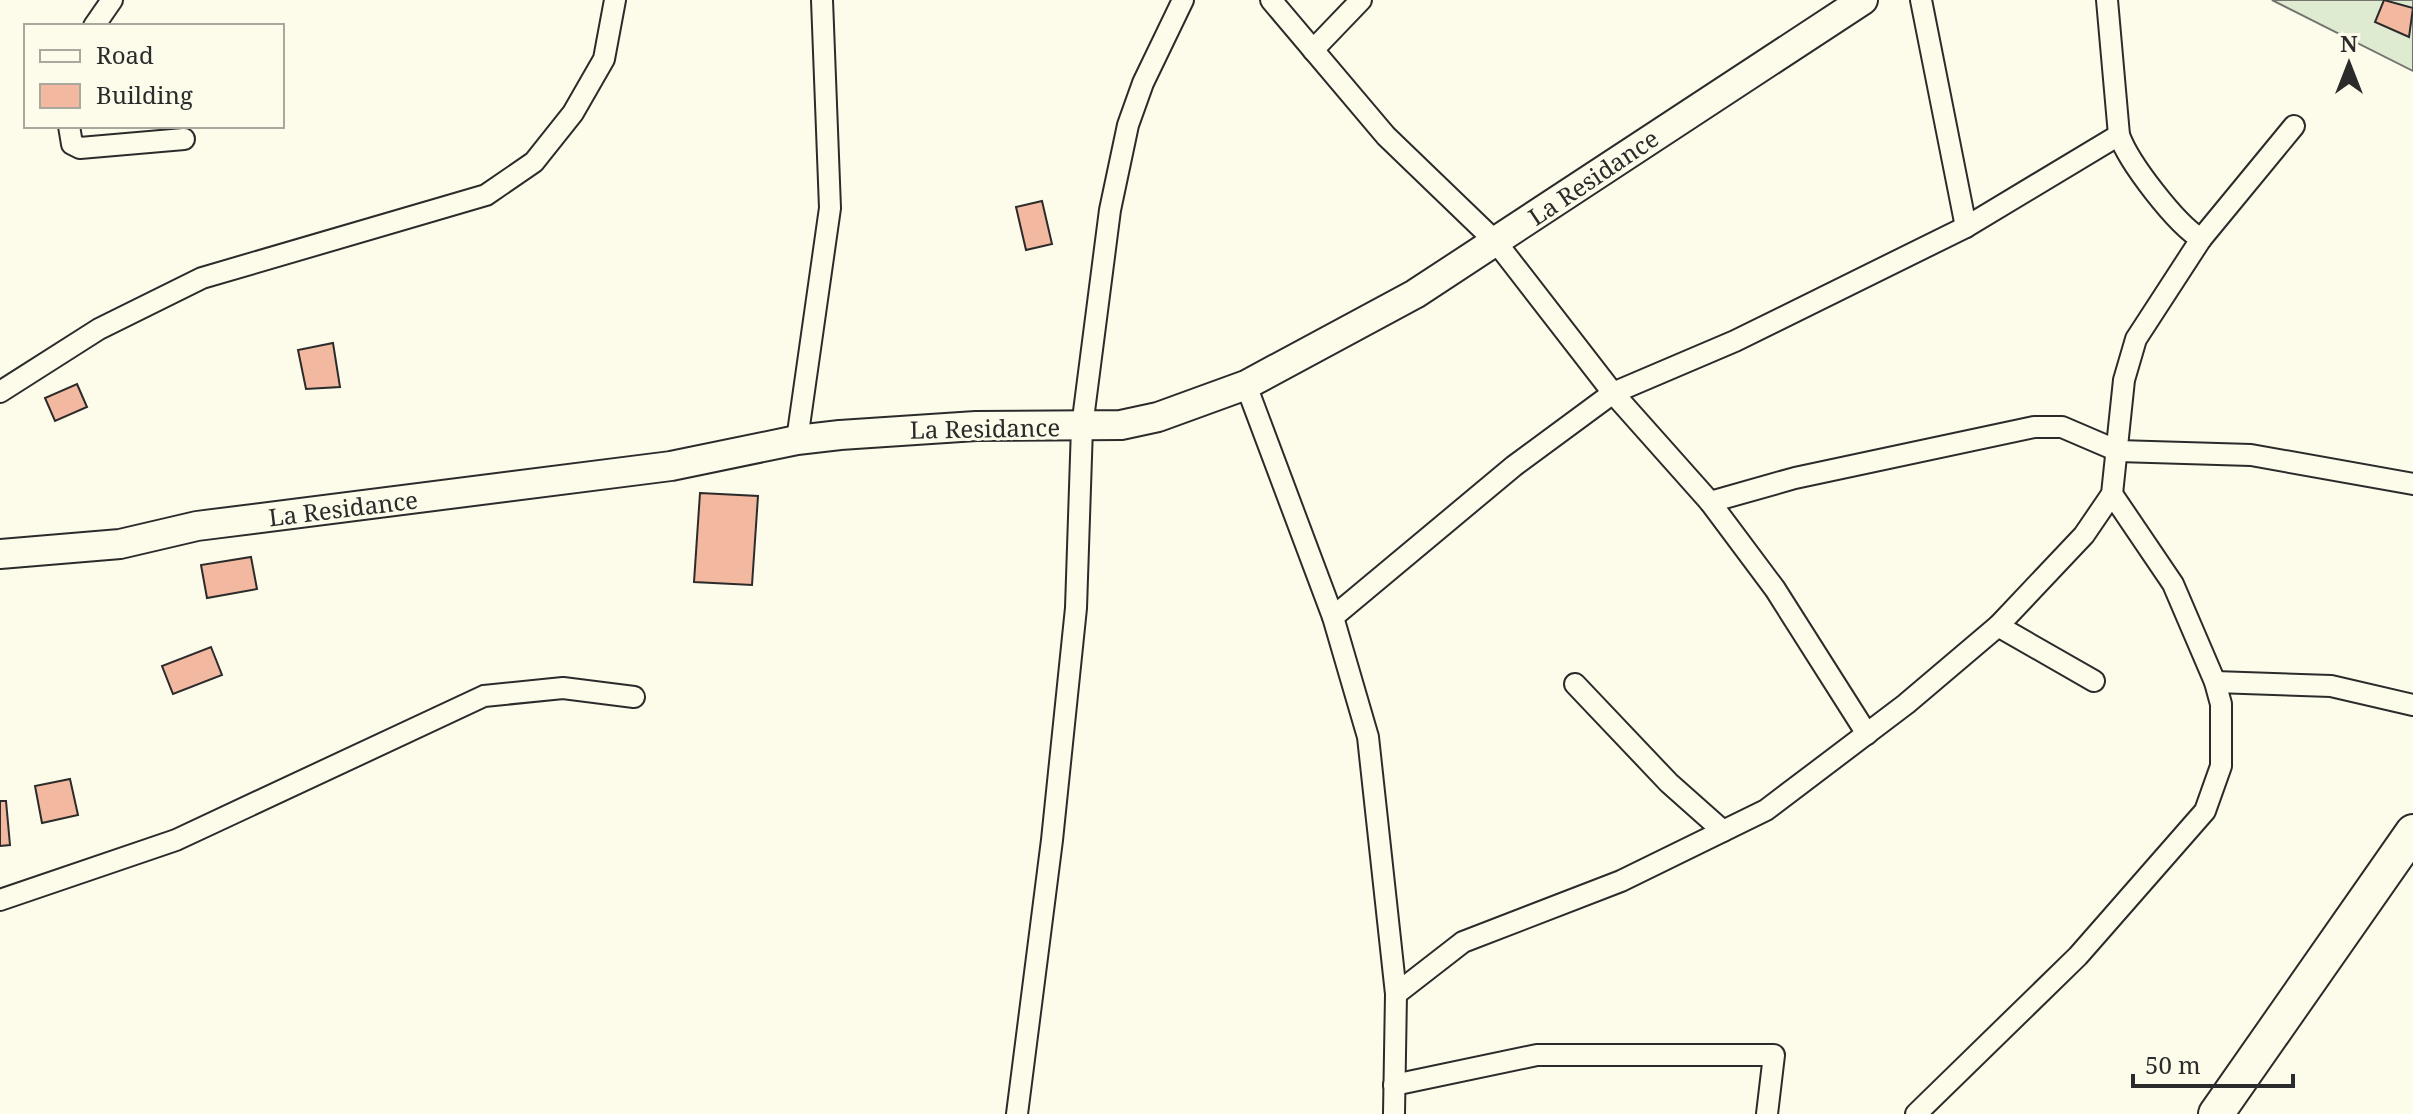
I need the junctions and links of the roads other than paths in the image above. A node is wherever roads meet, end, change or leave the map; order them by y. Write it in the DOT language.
graph roads {
  1 [pos="615,0"];
  2 [pos="822,0"];
  3 [pos="1183,0"];
  4 [pos="1271,0"];
  5 [pos="1361,0"];
  6 [pos="1863,0"];
  7 [pos="1921,0"];
  8 [pos="2107,0"];
  9 [pos="109,1"];
  10 [pos="95,24"];
  11 [pos="1313,50"];
  12 [pos="2294,126"];
  13 [pos="69,128"];
  14 [pos="2119,135"];
  15 [pos="184,139"];
  16 [pos="1966,227"];
  17 [pos="2201,239"];
  18 [pos="1496,242"];
  19 [pos="1246,385"];
  20 [pos="0,392"];
  21 [pos="1613,393"];
  22 [pos="1082,427"];
  23 [pos="797,440"];
  24 [pos="2118,451"];
  25 [pos="2413,484"];
  26 [pos="2112,494"];
  27 [pos="1710,502"];
  28 [pos="0,554"];
  29 [pos="1333,617"];
  30 [pos="1998,626"];
  31 [pos="2094,681"];
  32 [pos="2215,682"];
  33 [pos="1575,684"];
  34 [pos="634,697"];
  35 [pos="2413,705"];
  36 [pos="1867,734"];
  37 [pos="1723,831"];
  38 [pos="2413,832"];
  39 [pos="0,900"];
  40 [pos="1396,994"];
  41 [pos="1394,1085"];
  42 [pos="1017,1114"];
  43 [pos="1394,1114"];
  44 [pos="1767,1114"];
  45 [pos="1916,1114"];
  46 [pos="2216,1114"];
  1 -- 20 [label="street"];
  2 -- 23 [label="street"];
  3 -- 22 [label="street"];
  4 -- 11 [label="street"];
  5 -- 11 [label="street"];
  6 -- 18 [label="street, La Residance"];
  7 -- 16 [label="street"];
  8 -- 14 [label="street"];
  9 -- 10 [label="street"];
  11 -- 18 [label="street"];
  12 -- 17 [label="street"];
  13 -- 15 [label="street"];
  14 -- 16 [label="street"];
  14 -- 17 [label="street"];
  16 -- 21 [label="street"];
  17 -- 24 [label="street"];
  18 -- 19 [label="street, La Residance"];
  18 -- 21 [label="street"];
  19 -- 22 [label="street, La Residance"];
  19 -- 29 [label="street"];
  21 -- 27 [label="street"];
  21 -- 29 [label="street"];
  22 -- 23 [label="street, La Residance"];
  22 -- 42 [label="street"];
  23 -- 28 [label="street, La Residance"];
  24 -- 25 [label="street"];
  24 -- 26 [label="street"];
  24 -- 27 [label="street"];
  26 -- 30 [label="street"];
  26 -- 32 [label="street"];
  27 -- 36 [label="street"];
  29 -- 40 [label="street"];
  30 -- 31 [label="street"];
  30 -- 36 [label="street"];
  32 -- 35 [label="street"];
  32 -- 45 [label="street"];
  33 -- 37 [label="street"];
  34 -- 39 [label="street"];
  36 -- 37 [label="street"];
  37 -- 40 [label="street"];
  38 -- 46 [label="highway"];
  40 -- 41 [label="street"];
  41 -- 43 [label="street"];
  41 -- 44 [label="street"];
}
